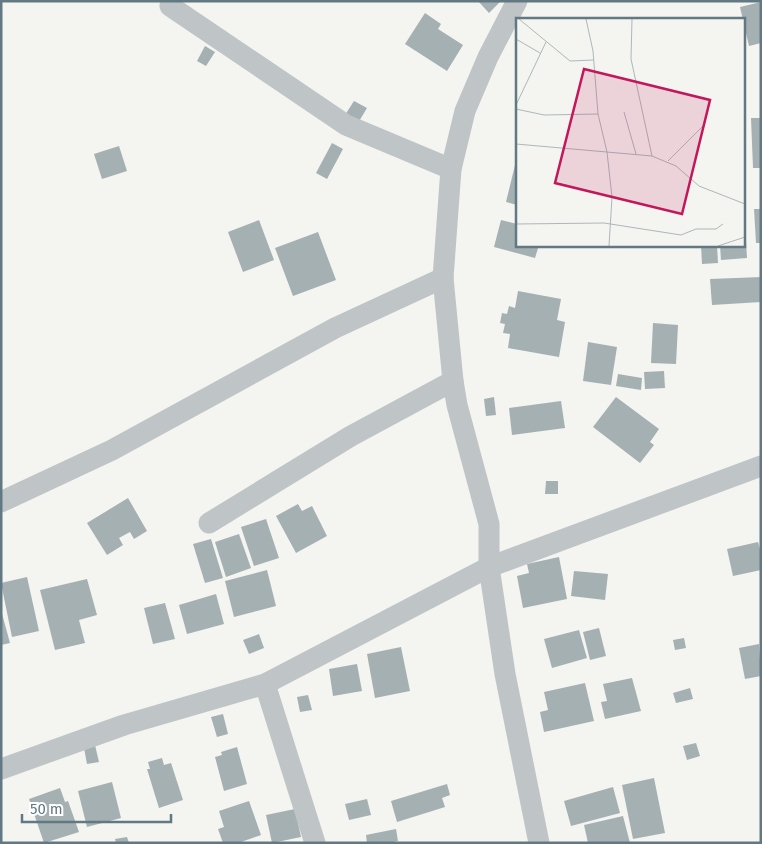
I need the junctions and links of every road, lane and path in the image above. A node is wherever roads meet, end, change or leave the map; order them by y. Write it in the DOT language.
graph roads {
  1 [pos="517,1"];
  2 [pos="170,6"];
  3 [pos="451,169"];
  4 [pos="443,278"];
  5 [pos="453,381"];
  6 [pos="761,466"];
  7 [pos="1,502"];
  8 [pos="209,523"];
  9 [pos="489,567"];
  10 [pos="264,684"];
  11 [pos="1,768"];
  12 [pos="315,843"];
  13 [pos="539,843"];
  1 -- 3 [label="street"];
  2 -- 3 [label="street"];
  3 -- 4 [label="street"];
  4 -- 5 [label="street"];
  4 -- 7 [label="street"];
  5 -- 8 [label="street"];
  5 -- 9 [label="street"];
  6 -- 9 [label="street"];
  9 -- 10 [label="street"];
  9 -- 13 [label="street"];
  10 -- 11 [label="street"];
  10 -- 12 [label="street"];
}
